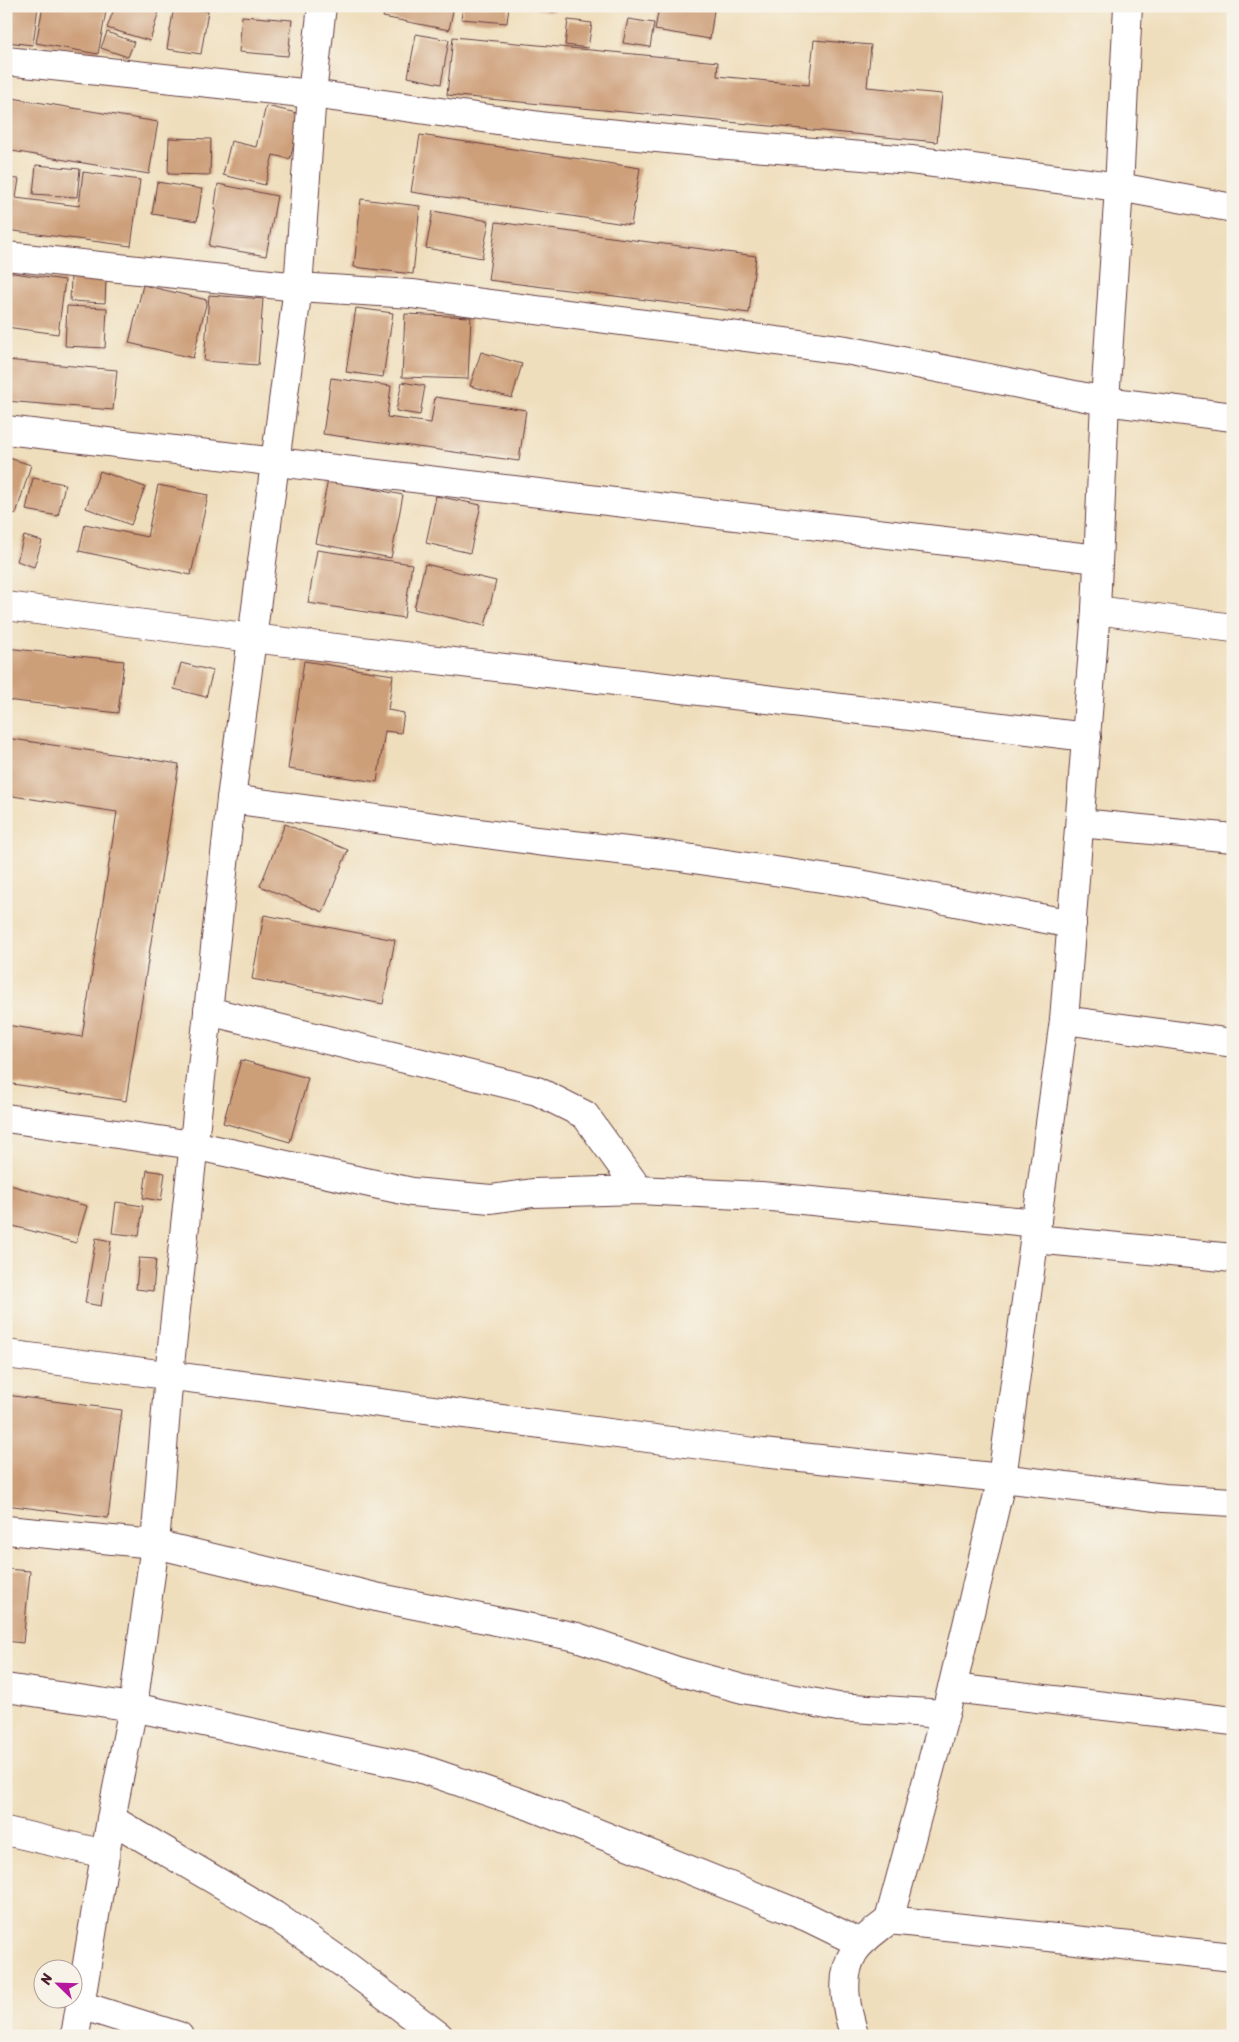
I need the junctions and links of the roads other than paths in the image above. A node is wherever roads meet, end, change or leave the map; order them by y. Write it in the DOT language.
graph roads {
  1 [pos="322,6"];
  2 [pos="1128,6"];
  3 [pos="6,61"];
  4 [pos="312,94"];
  5 [pos="1119,187"];
  6 [pos="1233,208"];
  7 [pos="6,256"];
  8 [pos="298,287"];
  9 [pos="1105,401"];
  10 [pos="1233,417"];
  11 [pos="6,430"];
  12 [pos="273,463"];
  13 [pos="1098,559"];
  14 [pos="6,606"];
  15 [pos="1096,610"];
  16 [pos="1233,628"];
  17 [pos="252,638"];
  18 [pos="1087,737"];
  19 [pos="231,799"];
  20 [pos="1080,823"];
  21 [pos="1233,838"];
  22 [pos="1072,924"];
  23 [pos="208,1011"];
  24 [pos="1064,1020"];
  25 [pos="1233,1043"];
  26 [pos="6,1118"];
  27 [pos="193,1144"];
  28 [pos="640,1190"];
  29 [pos="1036,1231"];
  30 [pos="1233,1258"];
  31 [pos="6,1354"];
  32 [pos="169,1374"];
  33 [pos="1002,1478"];
  34 [pos="1233,1502"];
  35 [pos="6,1530"];
  36 [pos="155,1544"];
  37 [pos="6,1688"];
  38 [pos="952,1688"];
  39 [pos="133,1707"];
  40 [pos="944,1714"];
  41 [pos="1233,1721"];
  42 [pos="111,1819"];
  43 [pos="6,1831"];
  44 [pos="105,1854"];
  45 [pos="889,1920"];
  46 [pos="860,1943"];
  47 [pos="1233,1958"];
  48 [pos="82,1993"];
  49 [pos="82,2006"];
  50 [pos="79,2010"];
  51 [pos="75,2036"];
  52 [pos="179,2036"];
  53 [pos="440,2036"];
  54 [pos="855,2036"];
  1 -- 4 [label="street"];
  2 -- 5 [label="street"];
  3 -- 4 [label="street"];
  4 -- 5 [label="street"];
  4 -- 8 [label="street"];
  5 -- 6 [label="street"];
  5 -- 9 [label="street"];
  7 -- 8 [label="street"];
  8 -- 9 [label="street"];
  8 -- 12 [label="street"];
  9 -- 10 [label="street"];
  9 -- 13 [label="street"];
  11 -- 12 [label="street"];
  12 -- 13 [label="street"];
  12 -- 17 [label="street"];
  13 -- 15 [label="street"];
  14 -- 17 [label="street"];
  15 -- 16 [label="street"];
  15 -- 18 [label="street"];
  17 -- 18 [label="street"];
  17 -- 19 [label="street"];
  18 -- 20 [label="street"];
  19 -- 22 [label="street"];
  19 -- 23 [label="street"];
  20 -- 21 [label="street"];
  20 -- 22 [label="street"];
  22 -- 24 [label="street"];
  23 -- 27 [label="street"];
  23 -- 28 [label="street"];
  24 -- 25 [label="street"];
  24 -- 29 [label="street"];
  26 -- 27 [label="street"];
  27 -- 28 [label="street"];
  27 -- 32 [label="street"];
  28 -- 29 [label="street"];
  29 -- 30 [label="street"];
  29 -- 33 [label="street"];
  31 -- 32 [label="street"];
  32 -- 33 [label="street"];
  32 -- 36 [label="street"];
  33 -- 34 [label="street"];
  33 -- 38 [label="street"];
  35 -- 36 [label="street"];
  36 -- 39 [label="street"];
  36 -- 40 [label="street"];
  37 -- 39 [label="street"];
  38 -- 40 [label="street"];
  38 -- 41 [label="street"];
  39 -- 42 [label="street"];
  39 -- 46 [label="street"];
  40 -- 45 [label="street"];
  42 -- 44 [label="street"];
  42 -- 53 [label="street"];
  43 -- 44 [label="street"];
  44 -- 48 [label="street"];
  45 -- 46 [label="street"];
  45 -- 47 [label="street"];
  46 -- 54 [label="street"];
  49 -- 52 [label="street"];
  50 -- 51 [label="street"];
}
